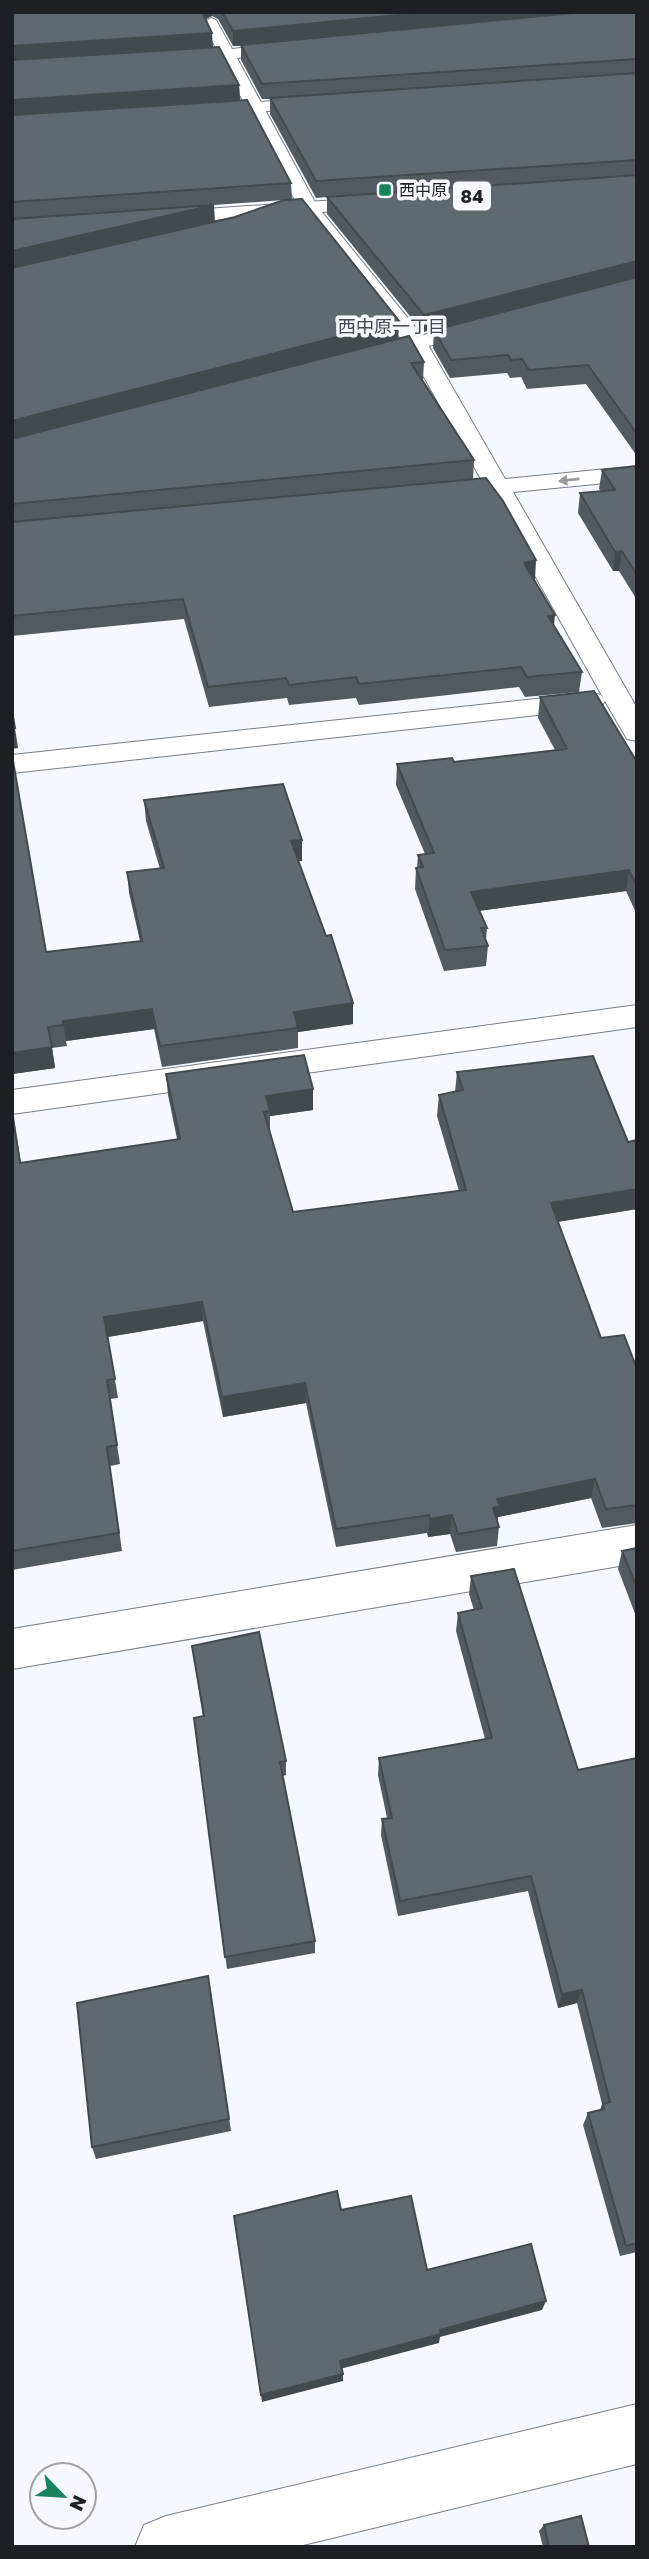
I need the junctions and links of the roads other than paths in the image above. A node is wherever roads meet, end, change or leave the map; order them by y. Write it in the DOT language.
graph roads {
  1 [pos="211,23"];
  2 [pos="307,46"];
  3 [pos="227,54"];
  4 [pos="187,57"];
  5 [pos="338,102"];
  6 [pos="255,107"];
  7 [pos="186,112"];
  8 [pos="404,201"];
  9 [pos="308,208"];
  10 [pos="278,210"];
  11 [pos="143,219"];
  12 [pos="188,237"];
  13 [pos="507,319"];
  14 [pos="416,343"];
  15 [pos="336,364"];
  16 [pos="637,473"];
  17 [pos="499,487"];
  18 [pos="457,491"];
  19 [pos="627,697"];
  20 [pos="637,733"];
  21 [pos="12,764"];
  22 [pos="637,1016"];
  23 [pos="12,1102"];
  24 [pos="637,1544"];
  25 [pos="12,1649"];
  26 [pos="637,2434"];
  27 [pos="166,2547"];
  1 -- 3 [label="street"];
  2 -- 3 [label="street"];
  3 -- 4 [label="street"];
  3 -- 6 [label="street"];
  5 -- 6 [label="street"];
  6 -- 7 [label="street"];
  6 -- 9 [label="street"];
  8 -- 9 [label="street"];
  9 -- 10 [label="street"];
  9 -- 14 [label="street"];
  10 -- 11 [label="street"];
  10 -- 12 [label="street"];
  13 -- 14 [label="street"];
  14 -- 15 [label="street"];
  14 -- 17 [label="street"];
  16 -- 17 [label="street, one-way"];
  17 -- 18 [label="street"];
  17 -- 19 [label="street"];
  19 -- 20 [label="street"];
  19 -- 21 [label="street"];
  22 -- 23 [label="street"];
  24 -- 25 [label="street"];
  26 -- 27 [label="street"];
}
